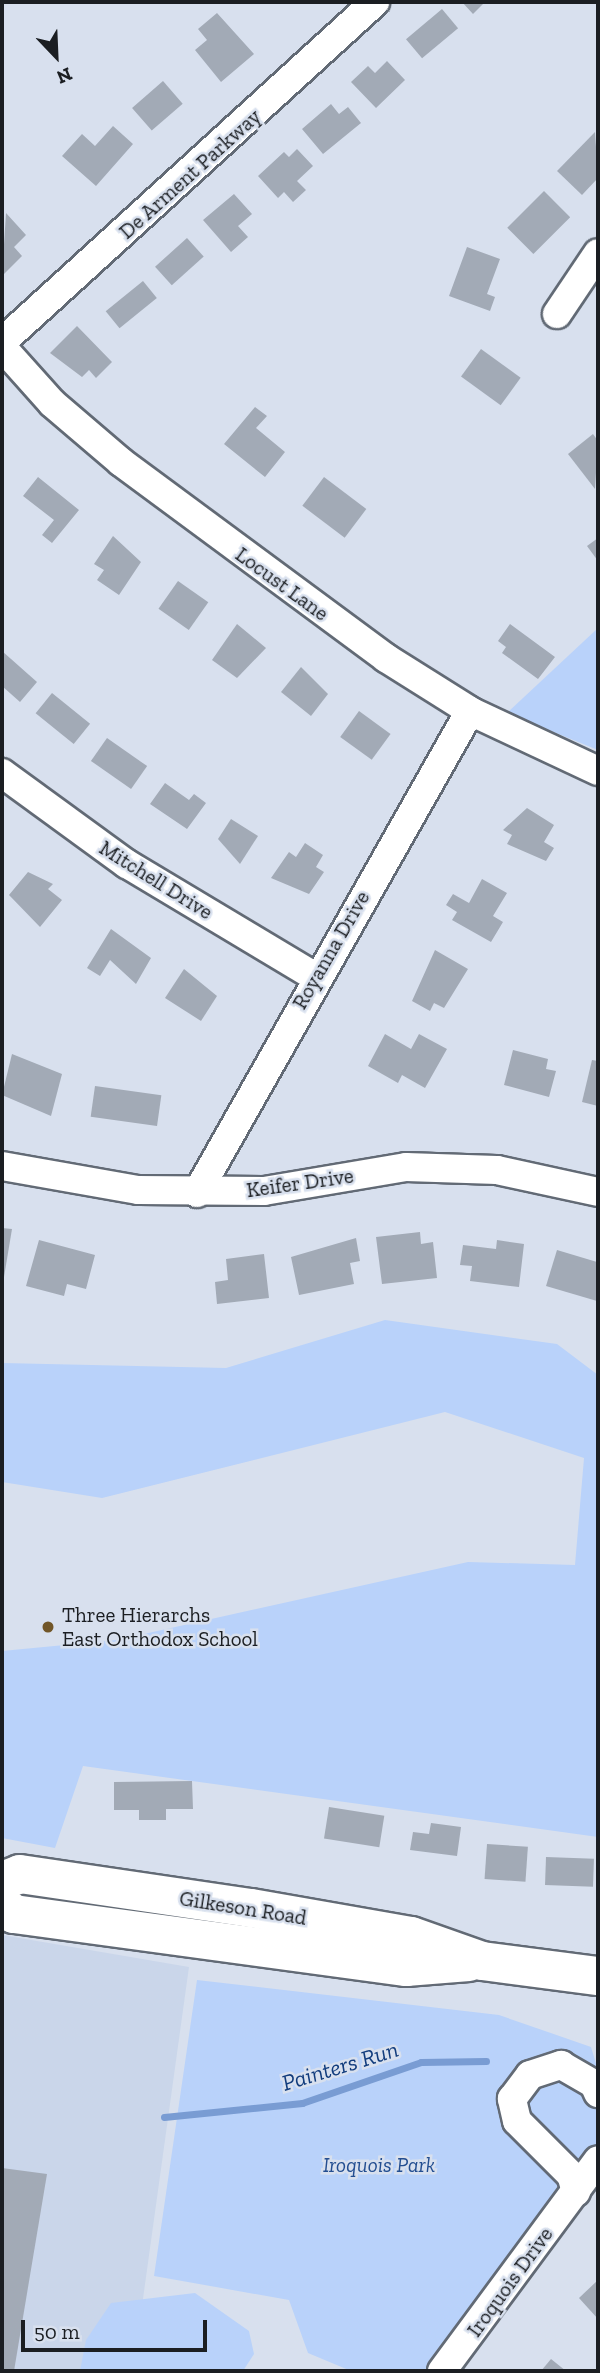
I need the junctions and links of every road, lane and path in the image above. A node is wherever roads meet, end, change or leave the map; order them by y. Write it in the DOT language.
graph roads {
  1 [pos="375,2"];
  2 [pos="598,253"];
  3 [pos="557,314"];
  4 [pos="2,344"];
  5 [pos="470,711"];
  6 [pos="598,771"];
  7 [pos="2,773"];
  8 [pos="316,977"];
  9 [pos="2,1166"];
  10 [pos="598,1192"];
  11 [pos="197,1193"];
  12 [pos="2,1881"];
  13 [pos="2,1905"];
  14 [pos="482,1961"];
  15 [pos="598,1976"];
  16 [pos="598,2093"];
  17 [pos="598,2160"];
  18 [pos="576,2192"];
  19 [pos="442,2371"];
  1 -- 4 [label="street, De Arment Parkway"];
  2 -- 3 [label="street"];
  4 -- 5 [label="street, Locust Lane"];
  5 -- 6 [label="street, Locust Lane"];
  5 -- 8 [label="street, Royanna Drive"];
  7 -- 8 [label="street, Mitchell Drive"];
  8 -- 11 [label="street, Royanna Drive"];
  9 -- 11 [label="street, Keifer Drive"];
  10 -- 11 [label="street, Keifer Drive"];
  12 -- 14 [label="street, Gilkeson Road"];
  13 -- 14 [label="street, Gilkeson Road"];
  14 -- 15 [label="street, Gilkeson Road"];
  16 -- 18 [label="street"];
  17 -- 18 [label="street, Iroquois Drive"];
  18 -- 19 [label="street, Iroquois Drive"];
}
